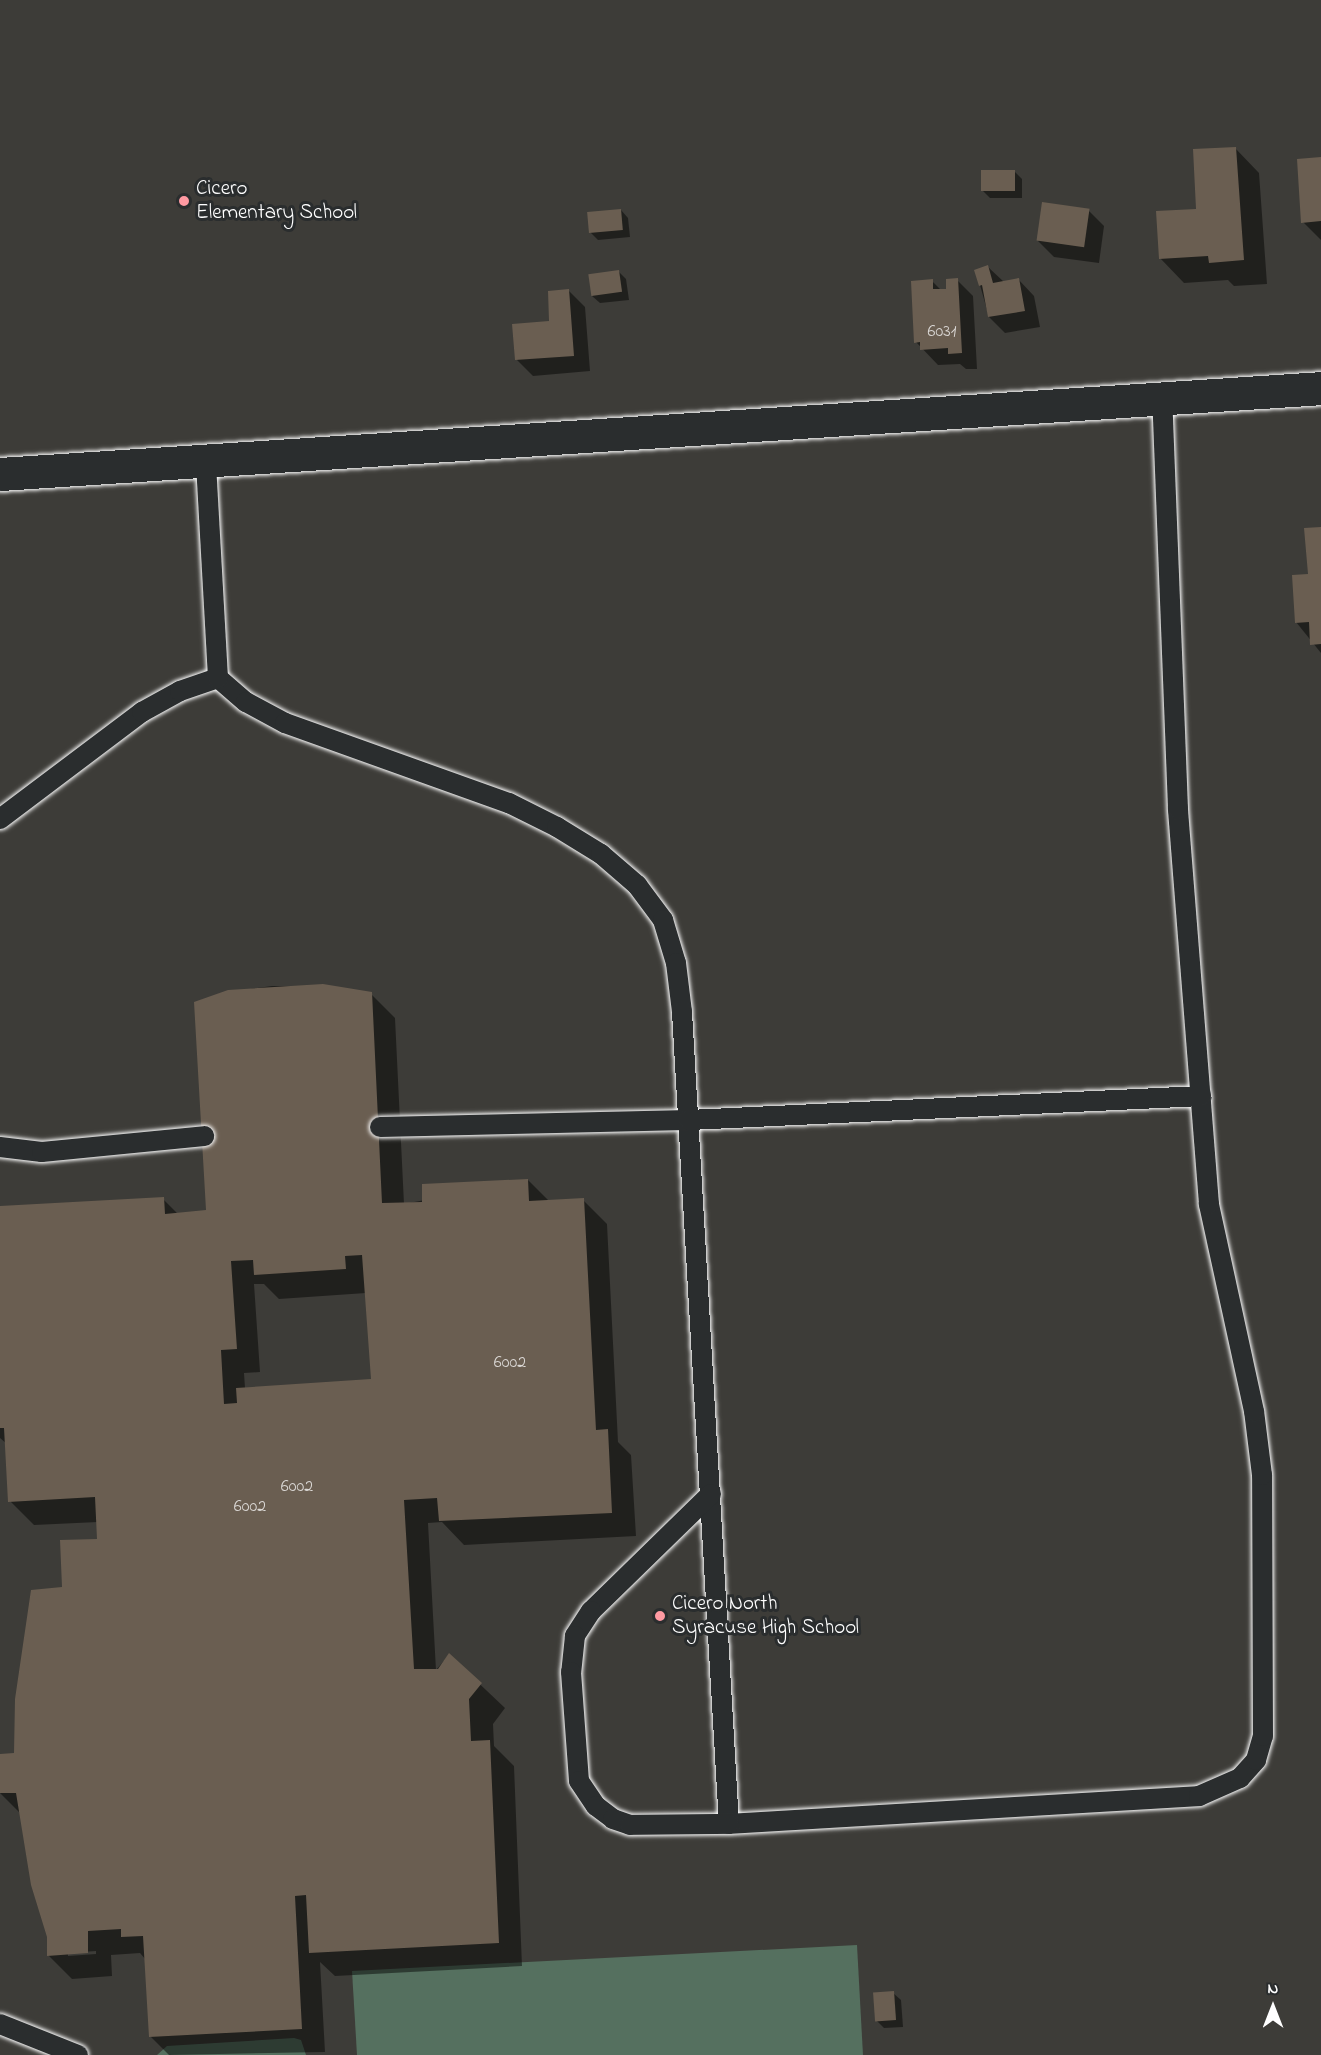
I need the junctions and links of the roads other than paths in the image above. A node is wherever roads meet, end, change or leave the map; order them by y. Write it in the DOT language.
graph roads {
  1 [pos="1321,388"];
  2 [pos="1161,398"];
  3 [pos="206,460"];
  4 [pos="0,474"];
  5 [pos="218,678"];
  6 [pos="0,819"];
  7 [pos="1201,1096"];
  8 [pos="689,1120"];
  9 [pos="380,1126"];
  10 [pos="204,1136"];
  11 [pos="0,1147"];
  12 [pos="711,1494"];
  13 [pos="729,1824"];
  14 [pos="0,2024"];
  15 [pos="78,2055"];
  1 -- 2 [label="main road"];
  2 -- 3 [label="main road"];
  2 -- 7 [label="lane"];
  3 -- 4 [label="main road"];
  3 -- 5 [label="lane"];
  5 -- 6 [label="lane"];
  5 -- 8 [label="lane"];
  7 -- 8 [label="lane"];
  7 -- 13 [label="lane"];
  8 -- 9 [label="lane"];
  8 -- 12 [label="lane"];
  10 -- 11 [label="lane"];
  12 -- 13 [label="lane"];
  12 -- 13 [label="lane"];
  14 -- 15 [label="lane"];
}
